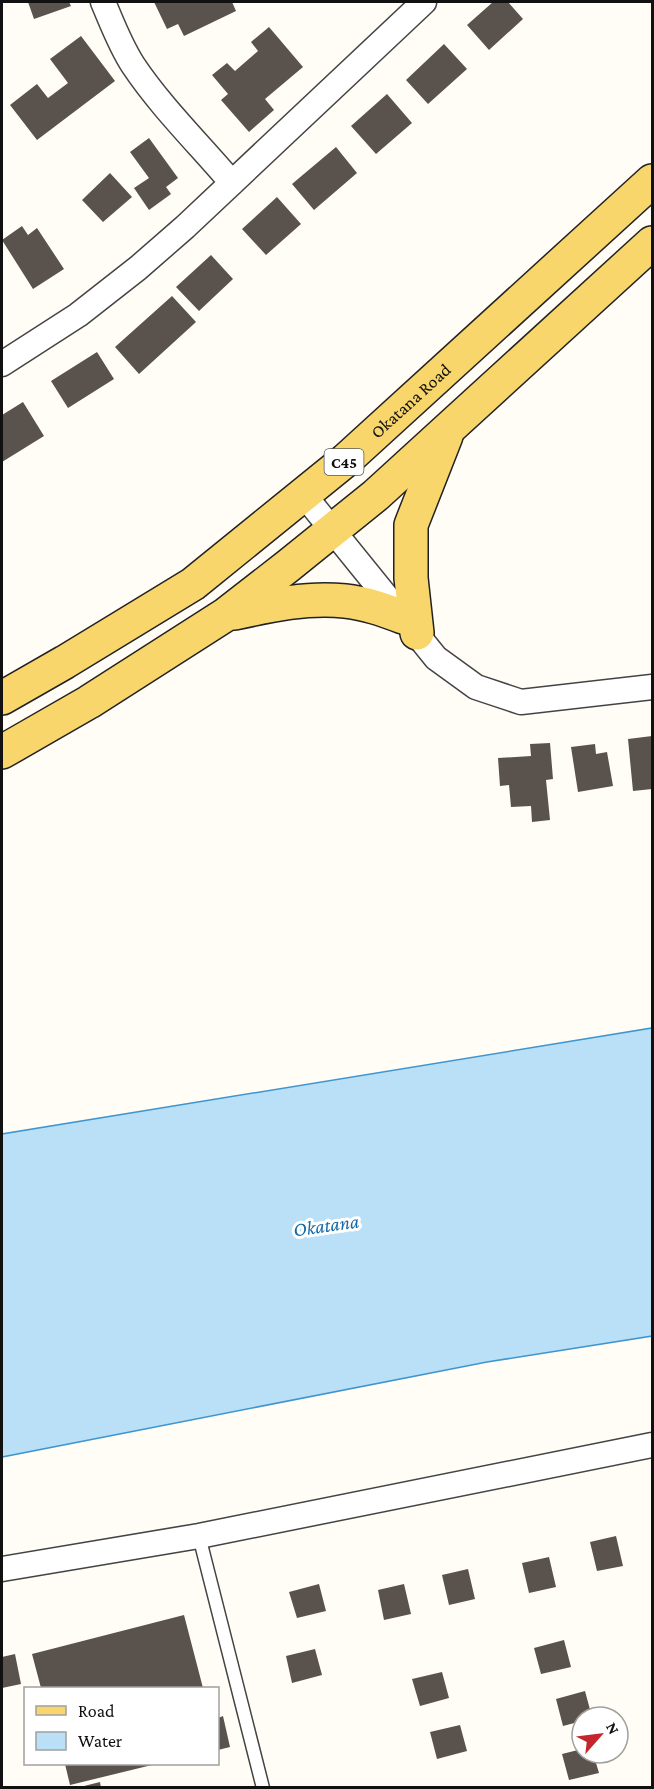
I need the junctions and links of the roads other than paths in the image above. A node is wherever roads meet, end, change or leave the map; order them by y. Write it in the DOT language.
graph roads {
  1 [pos="103,2"];
  2 [pos="424,2"];
  3 [pos="652,181"];
  4 [pos="232,183"];
  5 [pos="652,243"];
  6 [pos="2,364"];
  7 [pos="450,426"];
  8 [pos="304,495"];
  9 [pos="333,531"];
  10 [pos="225,615"];
  11 [pos="410,625"];
  12 [pos="652,687"];
  13 [pos="2,698"];
  14 [pos="2,752"];
  15 [pos="652,1445"];
  16 [pos="199,1536"];
  17 [pos="2,1569"];
  18 [pos="263,1788"];
  1 -- 4 [label="street"];
  2 -- 4 [label="street"];
  3 -- 8 [label="main road, Okatana Road / C45"];
  4 -- 6 [label="street"];
  5 -- 7 [label="main road, C45"];
  7 -- 9 [label="main road, C45"];
  7 -- 11 [label="main road"];
  8 -- 9 [label="street"];
  8 -- 13 [label="main road, Okatana Road / C45"];
  9 -- 10 [label="main road, C45"];
  9 -- 11 [label="street"];
  10 -- 11 [label="main road"];
  10 -- 14 [label="main road, C45"];
  11 -- 12 [label="street"];
  15 -- 16 [label="street"];
  16 -- 17 [label="street"];
  16 -- 18 [label="lane"];
}
